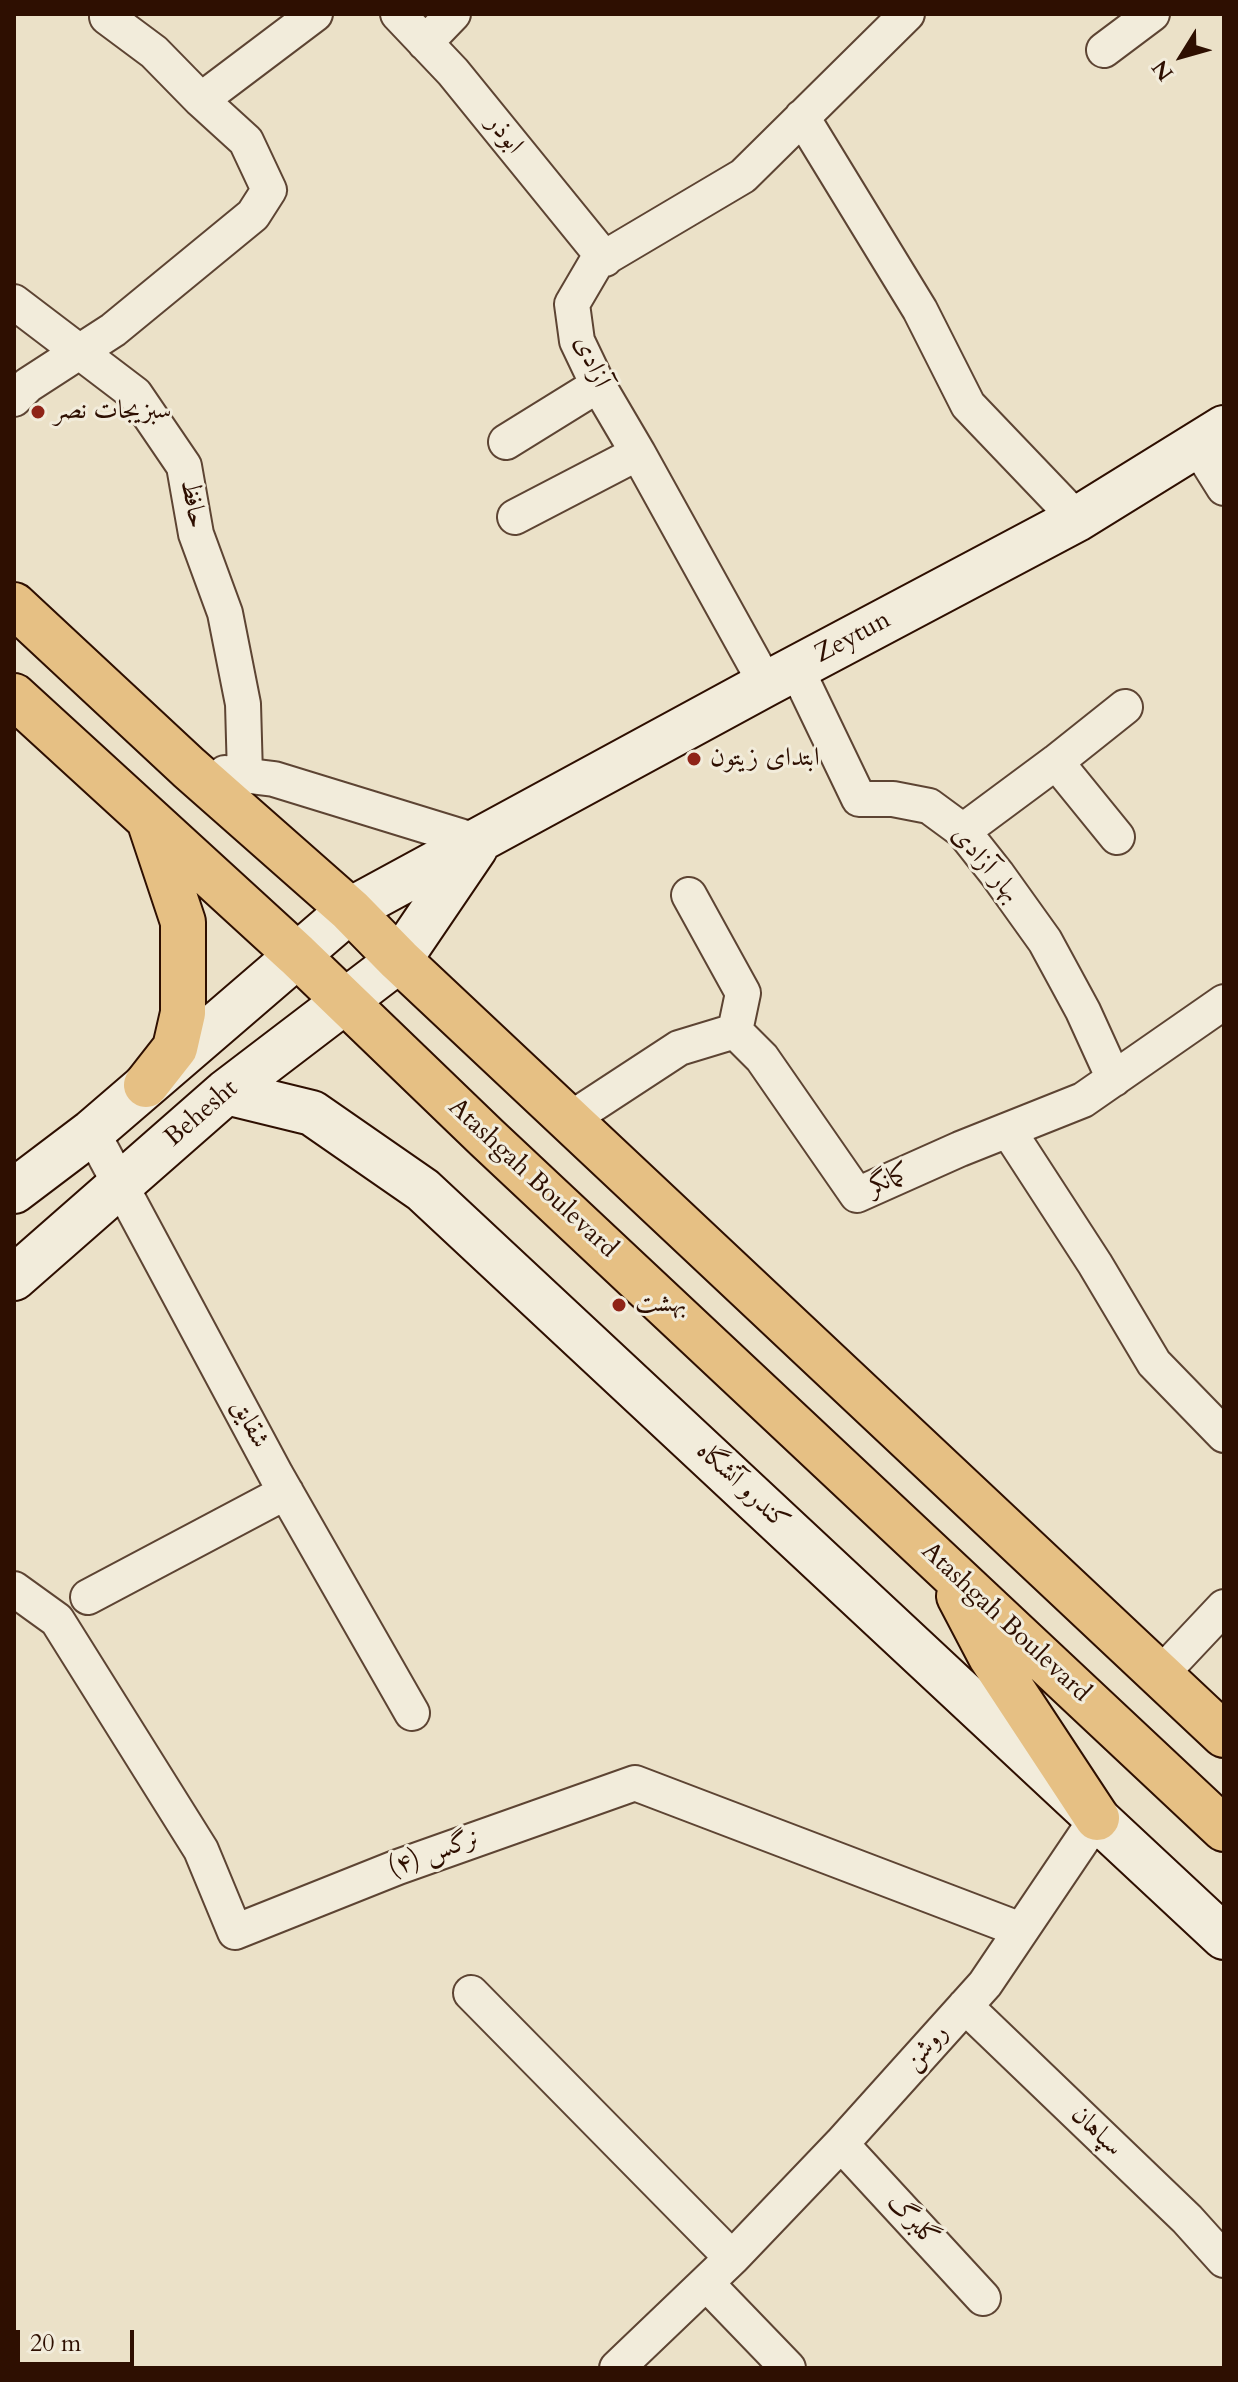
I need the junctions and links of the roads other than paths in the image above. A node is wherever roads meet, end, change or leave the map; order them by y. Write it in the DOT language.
graph roads {
  1 [pos="315,14"];
  2 [pos="398,14"];
  3 [pos="453,14"];
  4 [pos="907,14"];
  5 [pos="1152,14"];
  6 [pos="107,17"];
  7 [pos="425,43"];
  8 [pos="1104,50"];
  9 [pos="201,100"];
  10 [pos="802,117"];
  11 [pos="605,259"];
  12 [pos="14,302"];
  13 [pos="79,353"];
  14 [pos="598,385"];
  15 [pos="14,399"];
  16 [pos="1210,436"];
  17 [pos="506,442"];
  18 [pos="638,453"];
  19 [pos="1224,488"];
  20 [pos="515,517"];
  21 [pos="1077,519"];
  22 [pos="14,605"];
  23 [pos="781,676"];
  24 [pos="14,696"];
  25 [pos="1125,707"];
  26 [pos="1056,762"];
  27 [pos="189,768"];
  28 [pos="245,775"];
  29 [pos="151,824"];
  30 [pos="963,831"];
  31 [pos="1117,837"];
  32 [pos="479,842"];
  33 [pos="689,895"];
  34 [pos="350,910"];
  35 [pos="297,955"];
  36 [pos="399,960"];
  37 [pos="344,1000"];
  38 [pos="1222,1008"];
  39 [pos="735,1031"];
  40 [pos="1114,1079"];
  41 [pos="146,1085"];
  42 [pos="226,1092"];
  43 [pos="569,1120"];
  44 [pos="1008,1130"];
  45 [pos="92,1132"];
  46 [pos="120,1185"];
  47 [pos="14,1191"];
  48 [pos="14,1278"];
  49 [pos="1224,1435"];
  50 [pos="286,1492"];
  51 [pos="943,1565"];
  52 [pos="14,1589"];
  53 [pos="88,1597"];
  54 [pos="1224,1607"];
  55 [pos="1160,1675"];
  56 [pos="412,1713"];
  57 [pos="1224,1735"];
  58 [pos="1097,1818"];
  59 [pos="1224,1829"];
  60 [pos="1021,1930"];
  61 [pos="1224,1937"];
  62 [pos="471,1993"];
  63 [pos="965,2006"];
  64 [pos="841,2144"];
  65 [pos="732,2258"];
  66 [pos="1224,2260"];
  67 [pos="706,2283"];
  68 [pos="983,2298"];
  69 [pos="617,2368"];
  70 [pos="788,2368"];
  1 -- 9 [label="street"];
  2 -- 7 [label="street, ابوذر"];
  3 -- 7 [label="street"];
  4 -- 10 [label="street, آزادی"];
  5 -- 8 [label="street"];
  6 -- 9 [label="street"];
  7 -- 11 [label="street, ابوذر"];
  9 -- 13 [label="street"];
  10 -- 11 [label="street, آزادی"];
  10 -- 21 [label="street"];
  11 -- 14 [label="street, آزادی"];
  12 -- 13 [label="street, حافظ"];
  13 -- 15 [label="street"];
  13 -- 28 [label="street, حافظ"];
  14 -- 17 [label="street"];
  14 -- 18 [label="street, آزادی"];
  16 -- 19 [label="street"];
  16 -- 21 [label="main road, Zeytun"];
  18 -- 20 [label="street"];
  18 -- 23 [label="street, آزادی"];
  21 -- 23 [label="main road, Zeytun"];
  22 -- 27 [label="main road"];
  23 -- 30 [label="street, بهار آزادی"];
  23 -- 32 [label="main road, Zeytun"];
  24 -- 29 [label="main road, Atashgah Boulevard"];
  25 -- 26 [label="street"];
  26 -- 30 [label="street"];
  26 -- 31 [label="street"];
  27 -- 28 [label="street"];
  27 -- 34 [label="main road"];
  28 -- 32 [label="street"];
  29 -- 35 [label="main road, Atashgah Boulevard"];
  29 -- 41 [label="main road"];
  30 -- 40 [label="street, بهار آزادی"];
  32 -- 34 [label="main road, Zeytun"];
  32 -- 36 [label="main road, Zeytun"];
  33 -- 39 [label="street"];
  34 -- 35 [label="main road, Zeytun"];
  34 -- 36 [label="main road"];
  35 -- 37 [label="main road, Atashgah Boulevard"];
  35 -- 41 [label="main road"];
  36 -- 37 [label="main road, Behesht"];
  36 -- 43 [label="main road"];
  37 -- 42 [label="main road, Behesht"];
  37 -- 51 [label="main road, Atashgah Boulevard"];
  38 -- 40 [label="street, کمانگر"];
  39 -- 43 [label="street"];
  39 -- 44 [label="street, کمانگر"];
  40 -- 44 [label="street, کمانگر"];
  41 -- 45 [label="main road"];
  42 -- 46 [label="main road, Behesht"];
  42 -- 58 [label="main road, کندرو آتشگاه"];
  43 -- 55 [label="main road"];
  44 -- 49 [label="street"];
  45 -- 46 [label="street, شقایق"];
  45 -- 47 [label="main road"];
  46 -- 48 [label="main road, Behesht"];
  46 -- 50 [label="street, شقایق"];
  50 -- 53 [label="street"];
  50 -- 56 [label="street, شقایق"];
  51 -- 58 [label="main road"];
  51 -- 59 [label="main road, Atashgah Boulevard"];
  52 -- 60 [label="street, نرگس (۴)"];
  54 -- 55 [label="street"];
  55 -- 57 [label="main road"];
  58 -- 60 [label="street, روشن"];
  58 -- 61 [label="main road, کندرو آتشگاه"];
  60 -- 63 [label="street, روشن"];
  62 -- 65 [label="street"];
  63 -- 64 [label="street, روشن"];
  63 -- 66 [label="street, سپاهان"];
  64 -- 65 [label="street, روشن"];
  64 -- 68 [label="street, گلبرگ"];
  65 -- 67 [label="street, روشن"];
  67 -- 69 [label="street, روشن"];
  67 -- 70 [label="street"];
}
